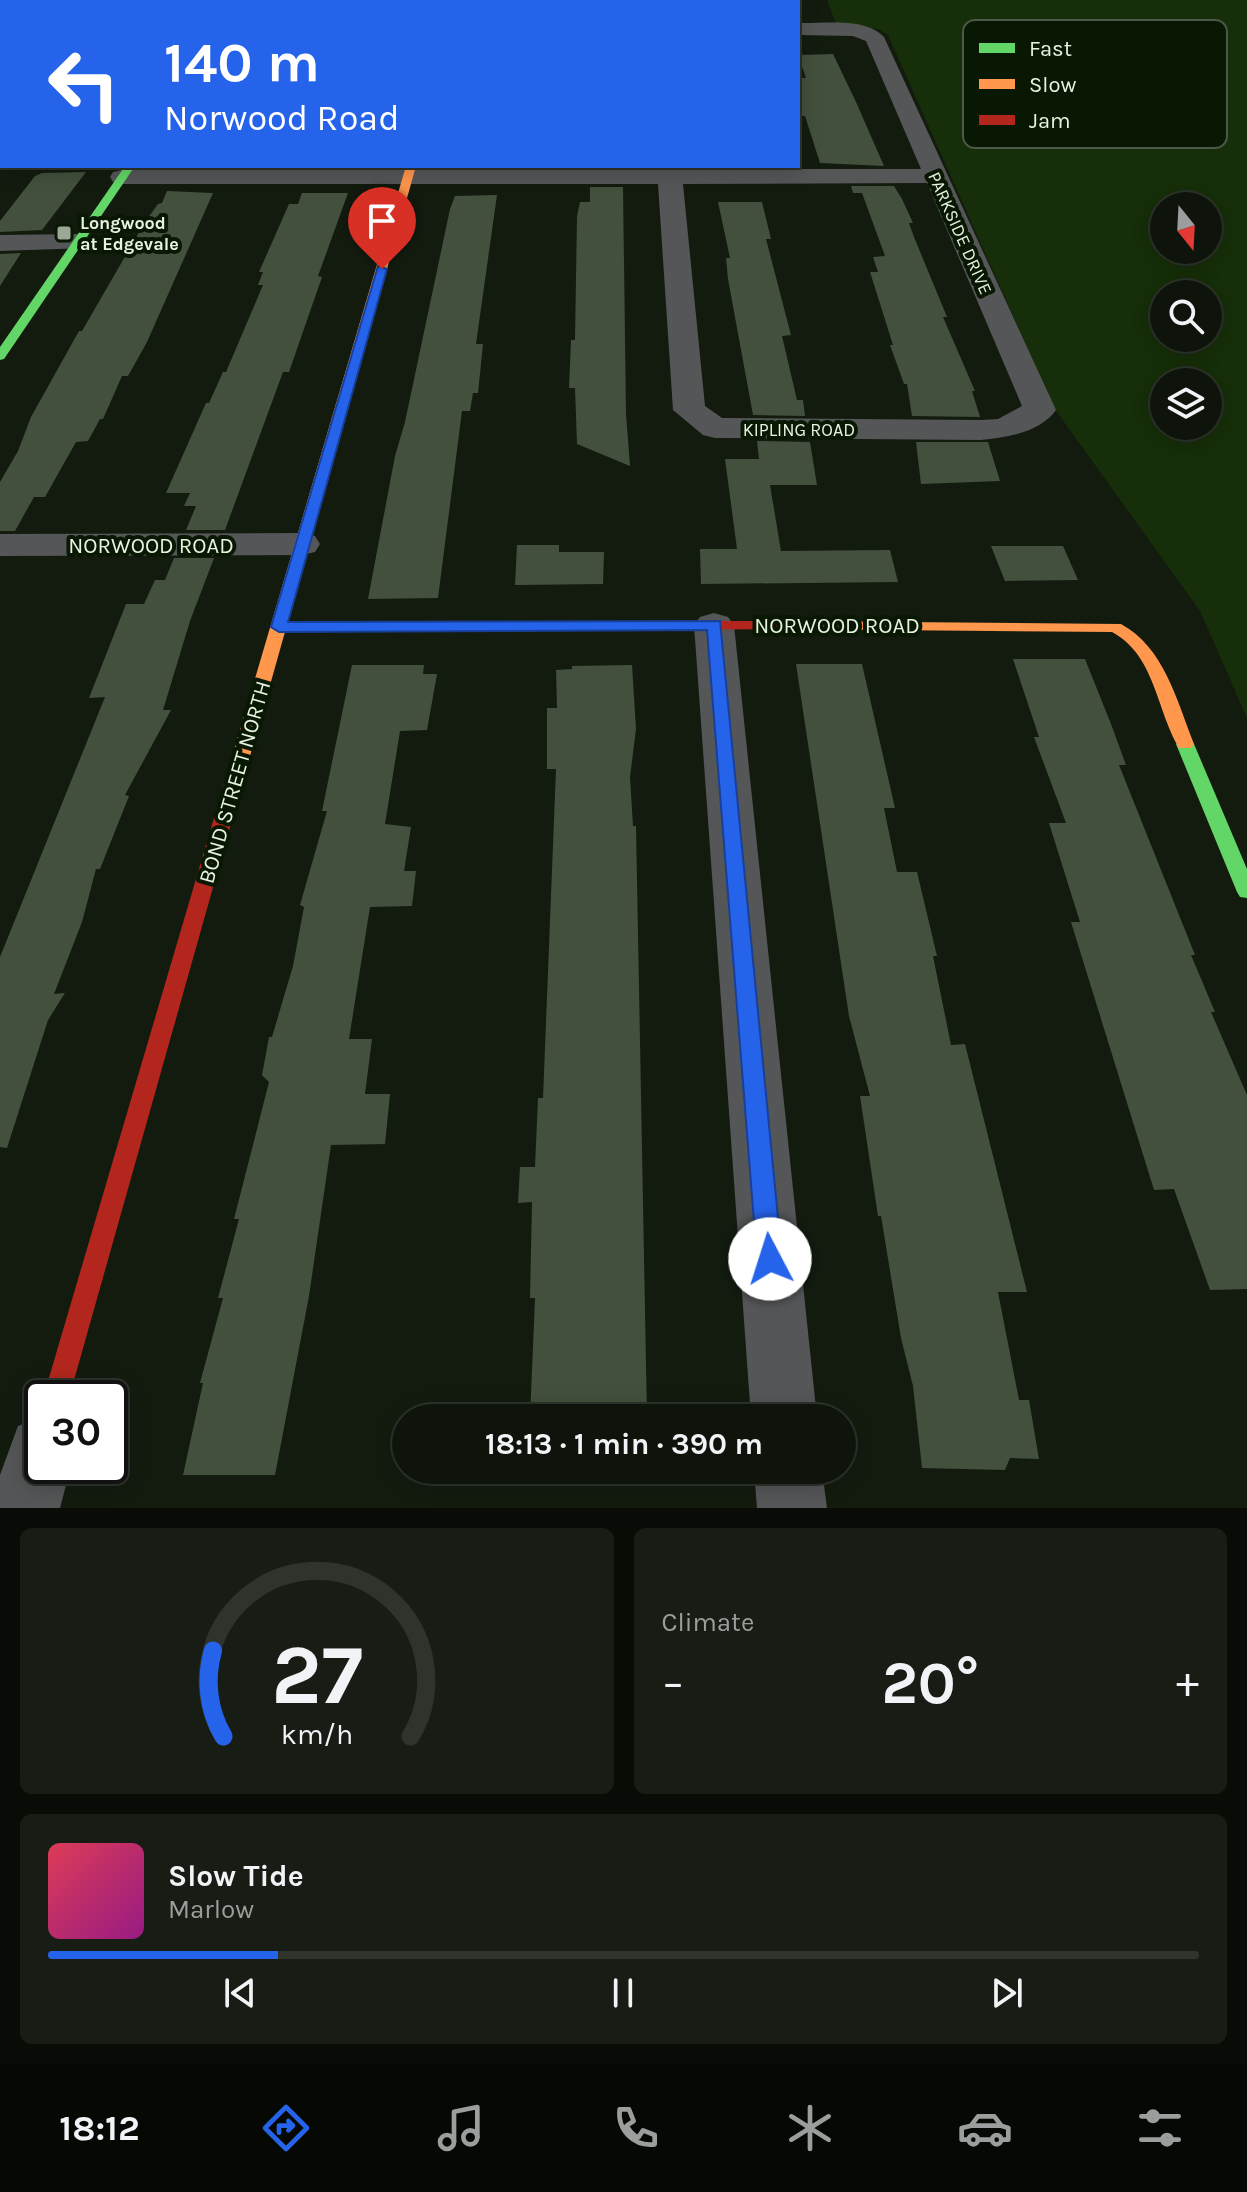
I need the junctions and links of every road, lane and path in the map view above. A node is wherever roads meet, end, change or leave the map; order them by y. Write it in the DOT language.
graph roads {
  1 [pos="800,29"];
  2 [pos="410,171"];
  3 [pos="670,171"];
  4 [pos="126,172"];
  5 [pos="934,176"];
  6 [pos="78,242"];
  7 [pos="0,243"];
  8 [pos="0,356"];
  9 [pos="1015,424"];
  10 [pos="302,544"];
  11 [pos="0,545"];
  12 [pos="714,625"];
  13 [pos="279,627"];
  14 [pos="1247,892"];
  15 [pos="61,1380"];
  16 [pos="783,1404"];
  17 [pos="32,1484"];
  18 [pos="789,1484"];
  19 [pos="25,1508"];
  20 [pos="792,1508"];
  1 -- 5 [label="street, PARKSIDE DRIVE"];
  2 -- 3 [label="street"];
  2 -- 4 [label="street"];
  2 -- 10 [label="street, BOND STREET NORTH"];
  3 -- 5 [label="street"];
  3 -- 9 [label="street, KIPLING ROAD"];
  4 -- 6 [label="street"];
  5 -- 9 [label="street, PARKSIDE DRIVE"];
  6 -- 7 [label="street"];
  6 -- 8 [label="street"];
  10 -- 11 [label="street, NORWOOD ROAD"];
  10 -- 13 [label="street, BOND STREET NORTH"];
  12 -- 13 [label="street, NORWOOD ROAD"];
  12 -- 14 [label="street, NORWOOD ROAD"];
  12 -- 16 [label="street"];
  13 -- 15 [label="street, BOND STREET NORTH"];
  17 -- 19 [label="street"];
  18 -- 20 [label="street"];
}
